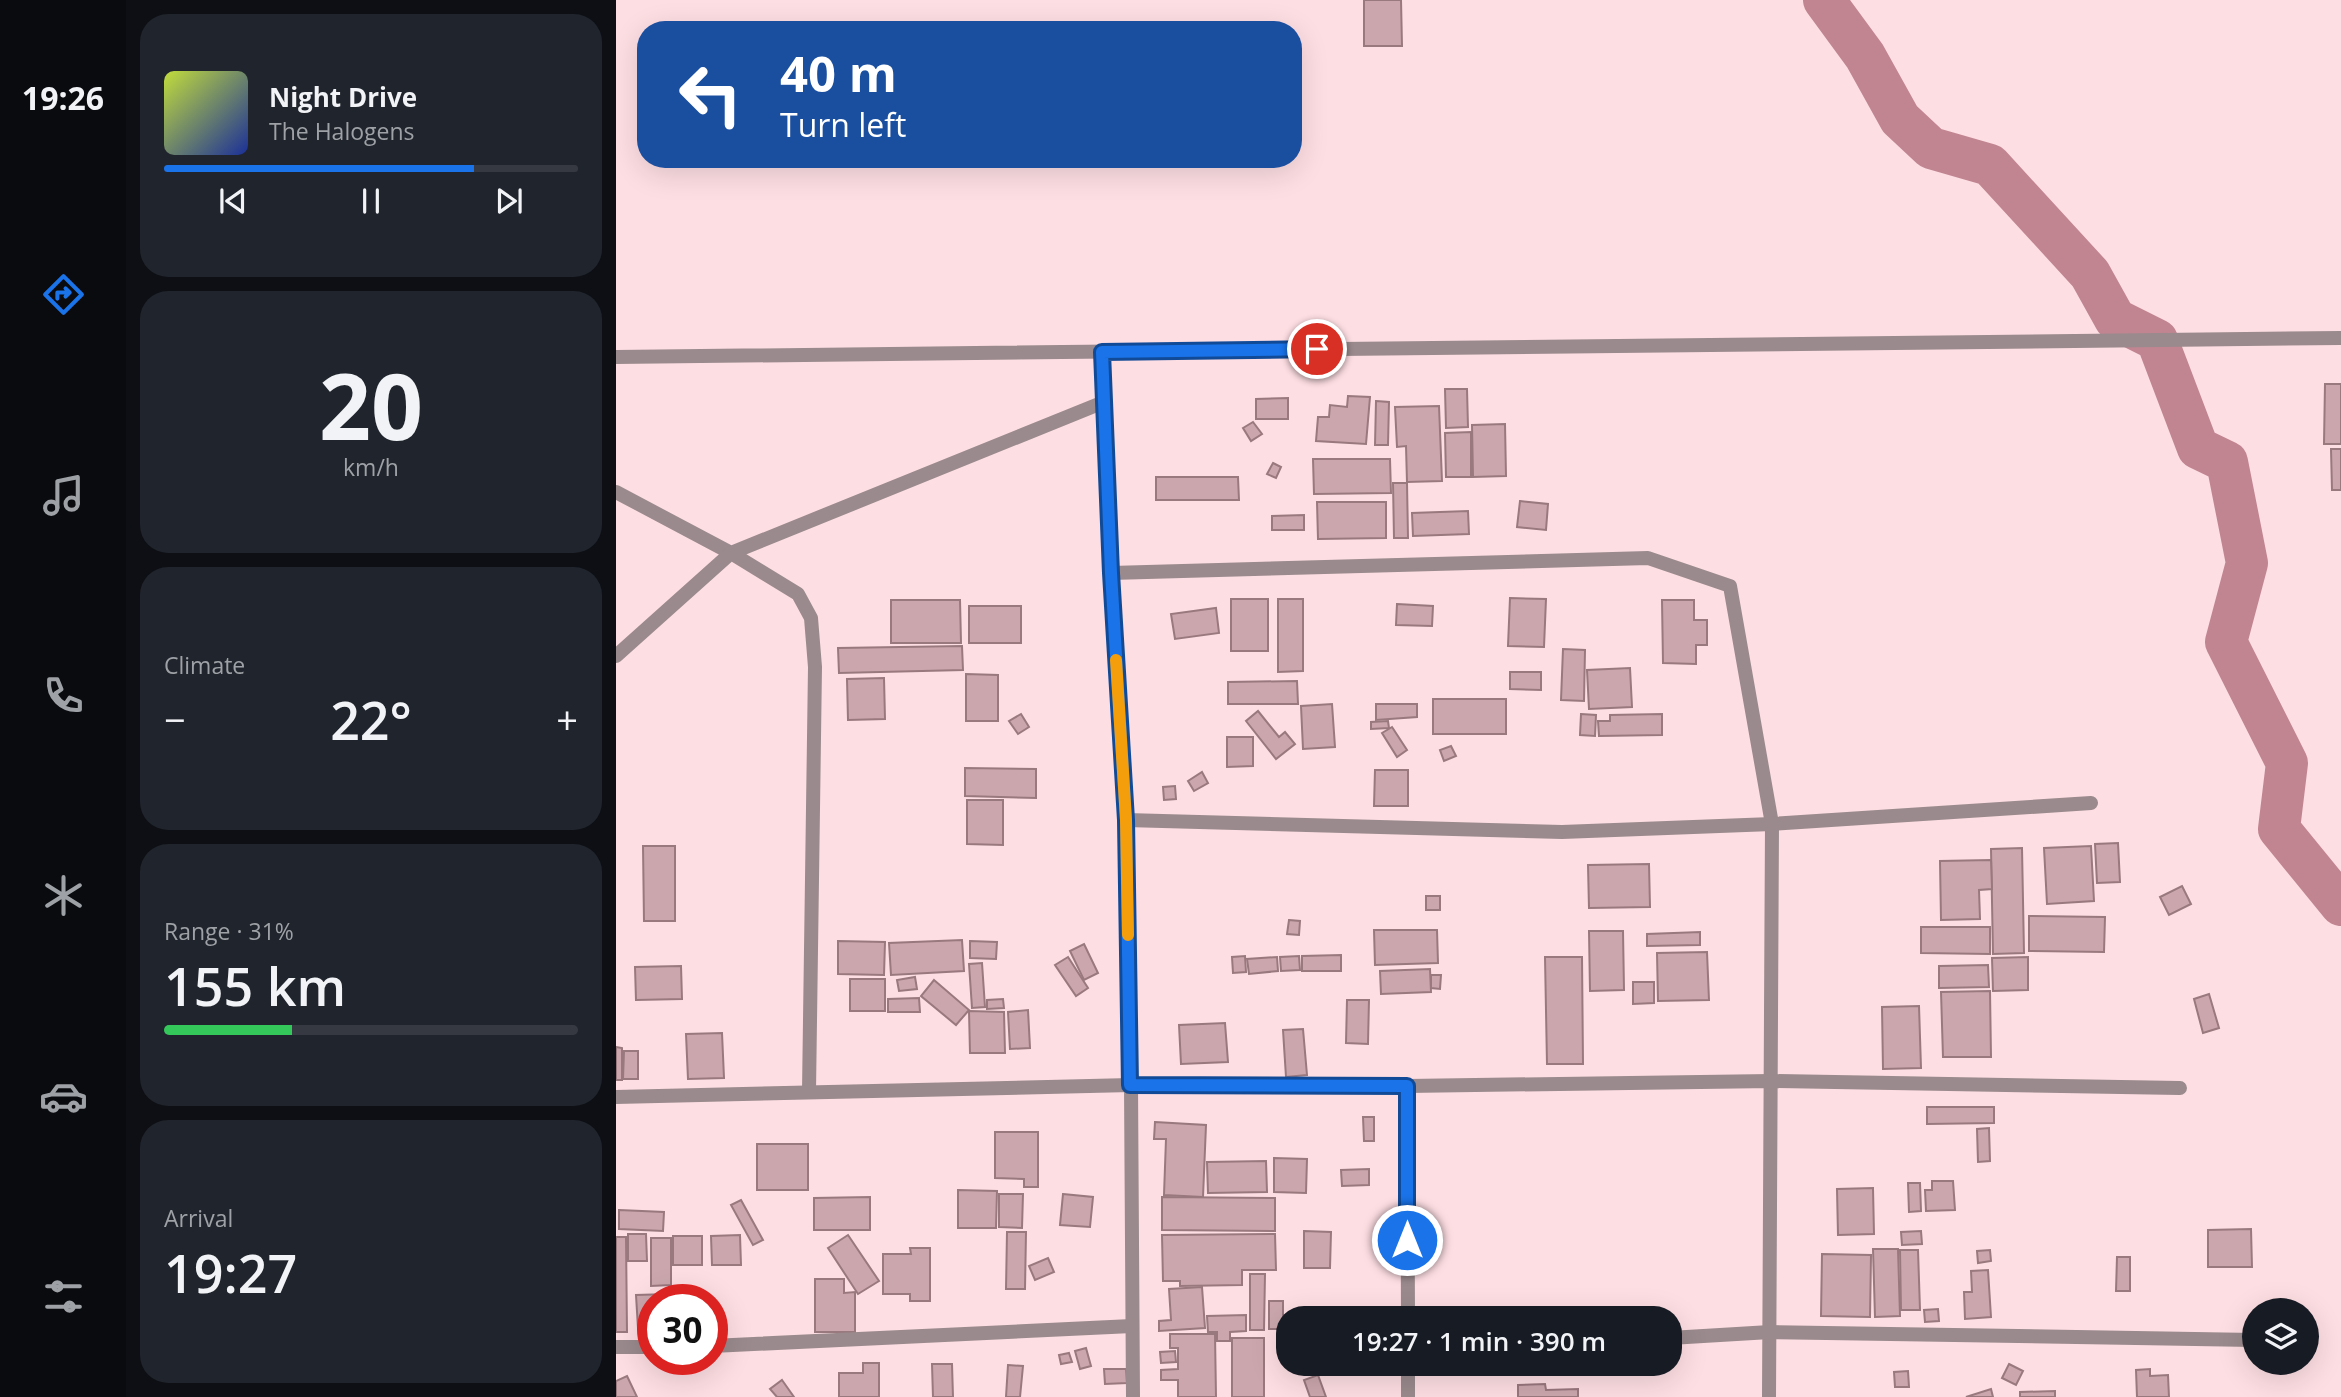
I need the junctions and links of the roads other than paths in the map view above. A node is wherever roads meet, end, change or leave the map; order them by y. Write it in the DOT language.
graph roads {
  1 [pos="2341,338"];
  2 [pos="1102,352"];
  3 [pos="616,357"];
  4 [pos="1104,402"];
  5 [pos="616,492"];
  6 [pos="731,553"];
  7 [pos="1111,573"];
  8 [pos="616,656"];
  9 [pos="2091,803"];
  10 [pos="1126,820"];
  11 [pos="1772,824"];
  12 [pos="1771,1081"];
  13 [pos="1130,1085"];
  14 [pos="1407,1086"];
  15 [pos="2180,1088"];
  16 [pos="809,1091"];
  17 [pos="616,1097"];
  18 [pos="1408,1306"];
  19 [pos="1132,1326"];
  20 [pos="1770,1332"];
  21 [pos="1682,1337"];
  22 [pos="2242,1340"];
  23 [pos="728,1345"];
  24 [pos="637,1347"];
  25 [pos="616,1348"];
  26 [pos="1408,1376"];
  27 [pos="1133,1397"];
  28 [pos="1408,1397"];
  29 [pos="1769,1397"];
  1 -- 2 [label="street"];
  2 -- 3 [label="street"];
  2 -- 4 [label="street"];
  4 -- 6 [label="street"];
  4 -- 7 [label="street"];
  5 -- 6 [label="street"];
  6 -- 8 [label="street"];
  6 -- 16 [label="street"];
  7 -- 10 [label="street"];
  7 -- 11 [label="street"];
  9 -- 11 [label="street"];
  10 -- 11 [label="street"];
  10 -- 13 [label="street"];
  11 -- 12 [label="street"];
  12 -- 14 [label="street"];
  12 -- 15 [label="street"];
  12 -- 20 [label="street"];
  13 -- 14 [label="street"];
  13 -- 16 [label="street"];
  13 -- 19 [label="street"];
  14 -- 18 [label="street"];
  16 -- 17 [label="street"];
  19 -- 23 [label="street"];
  19 -- 27 [label="street"];
  20 -- 21 [label="street"];
  20 -- 22 [label="street"];
  20 -- 29 [label="street"];
  24 -- 25 [label="street"];
  26 -- 28 [label="street"];
}
